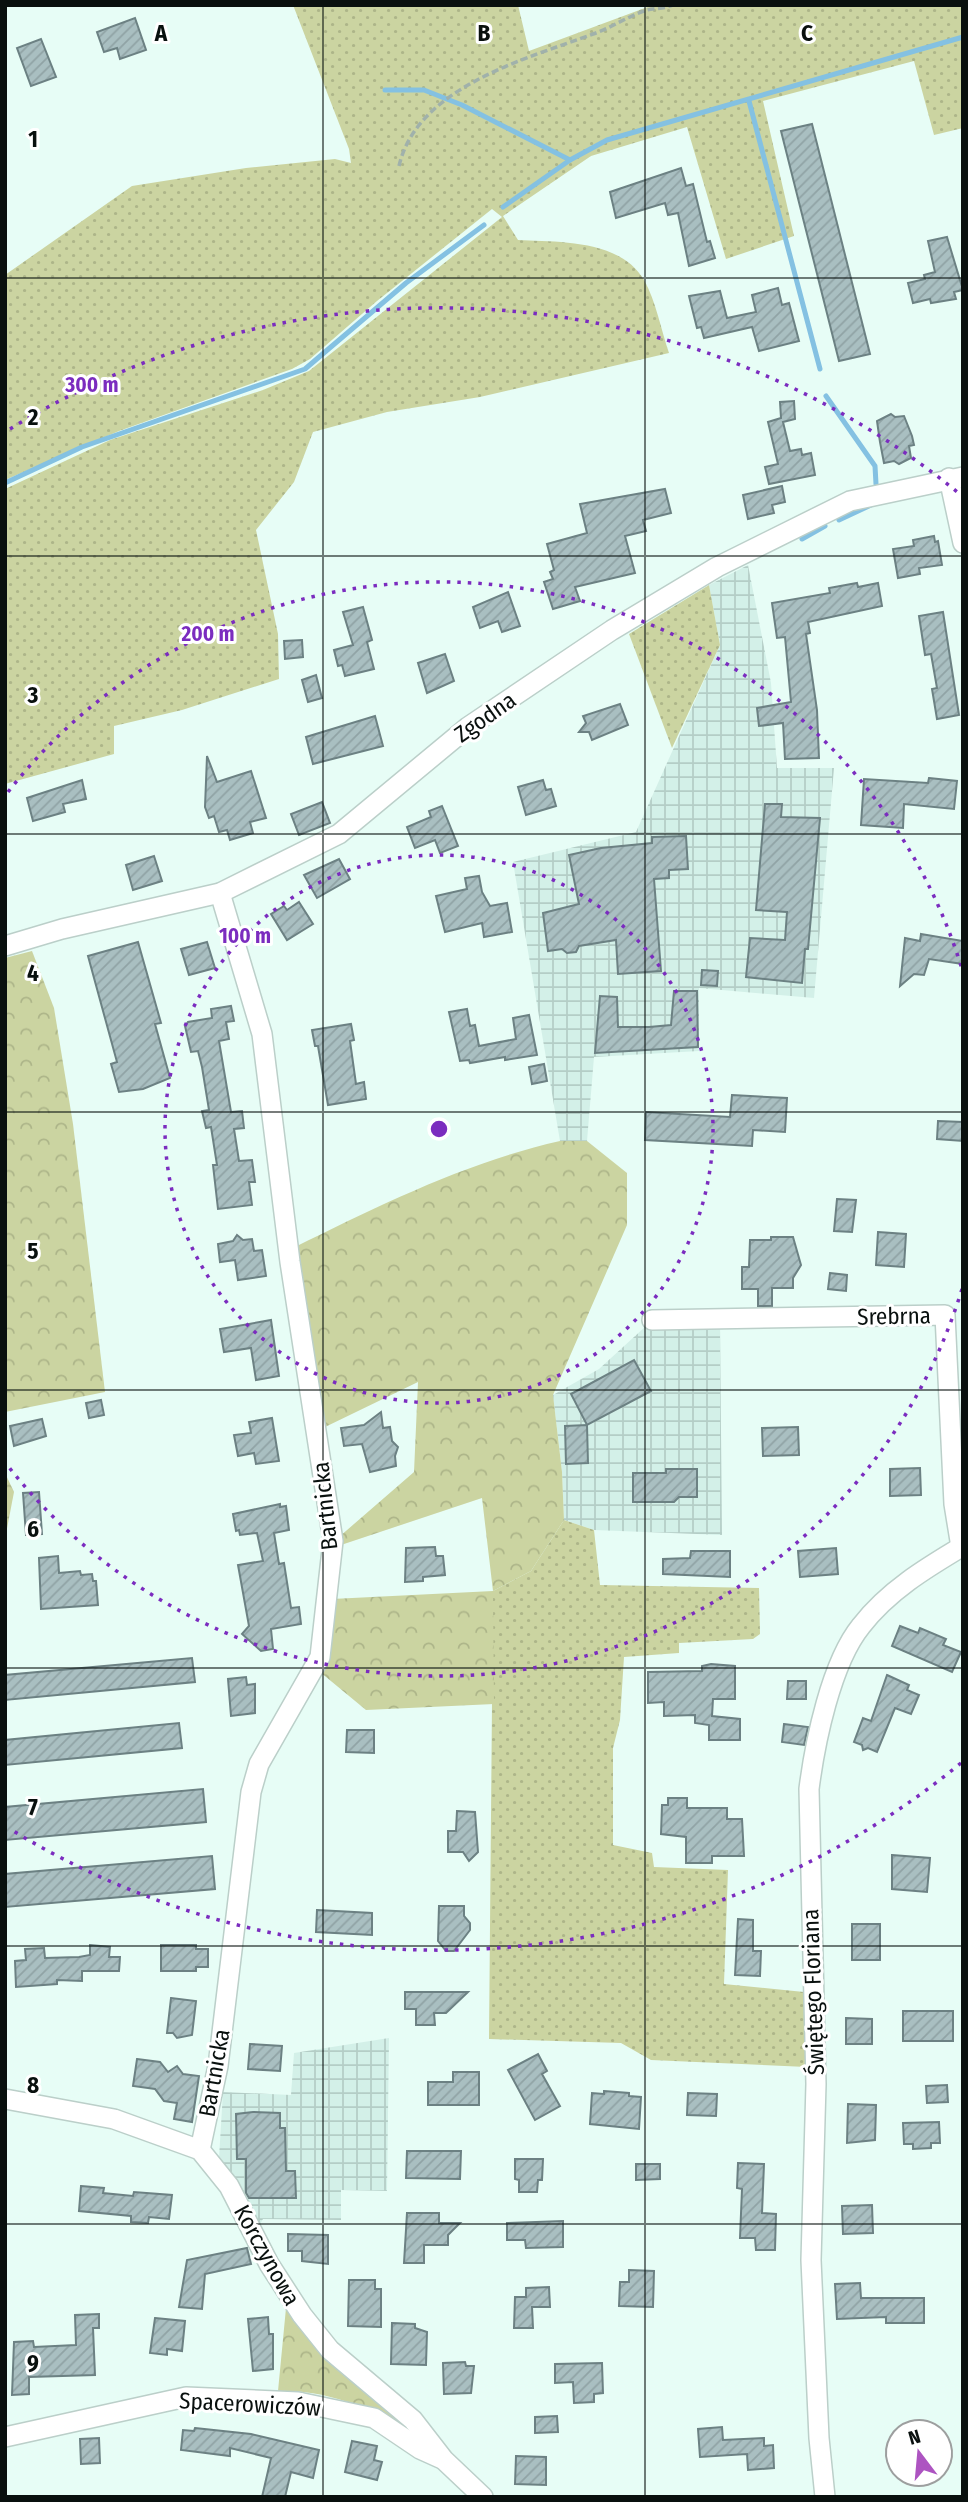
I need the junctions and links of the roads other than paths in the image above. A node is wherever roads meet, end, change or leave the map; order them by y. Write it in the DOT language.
graph roads {
  1 [pos="956,477"];
  2 [pos="963,543"];
  3 [pos="220,893"];
  4 [pos="5,946"];
  5 [pos="652,1320"];
  6 [pos="962,1546"];
  7 [pos="5,2099"];
  8 [pos="200,2150"];
  9 [pos="5,2437"];
  10 [pos="444,2460"];
  11 [pos="483,2497"];
  12 [pos="825,2497"];
  1 -- 2 [label="street"];
  1 -- 3 [label="street, Zgodna"];
  3 -- 4 [label="street, Zgodna"];
  3 -- 8 [label="street, Bartnicka"];
  5 -- 6 [label="street, Srebrna"];
  6 -- 12 [label="street, Świętego Floriana"];
  7 -- 8 [label="street"];
  8 -- 10 [label="street, Korczynowa"];
  9 -- 10 [label="street, Spacerowiczów"];
  10 -- 11 [label="street, Korczynowa"];
}
